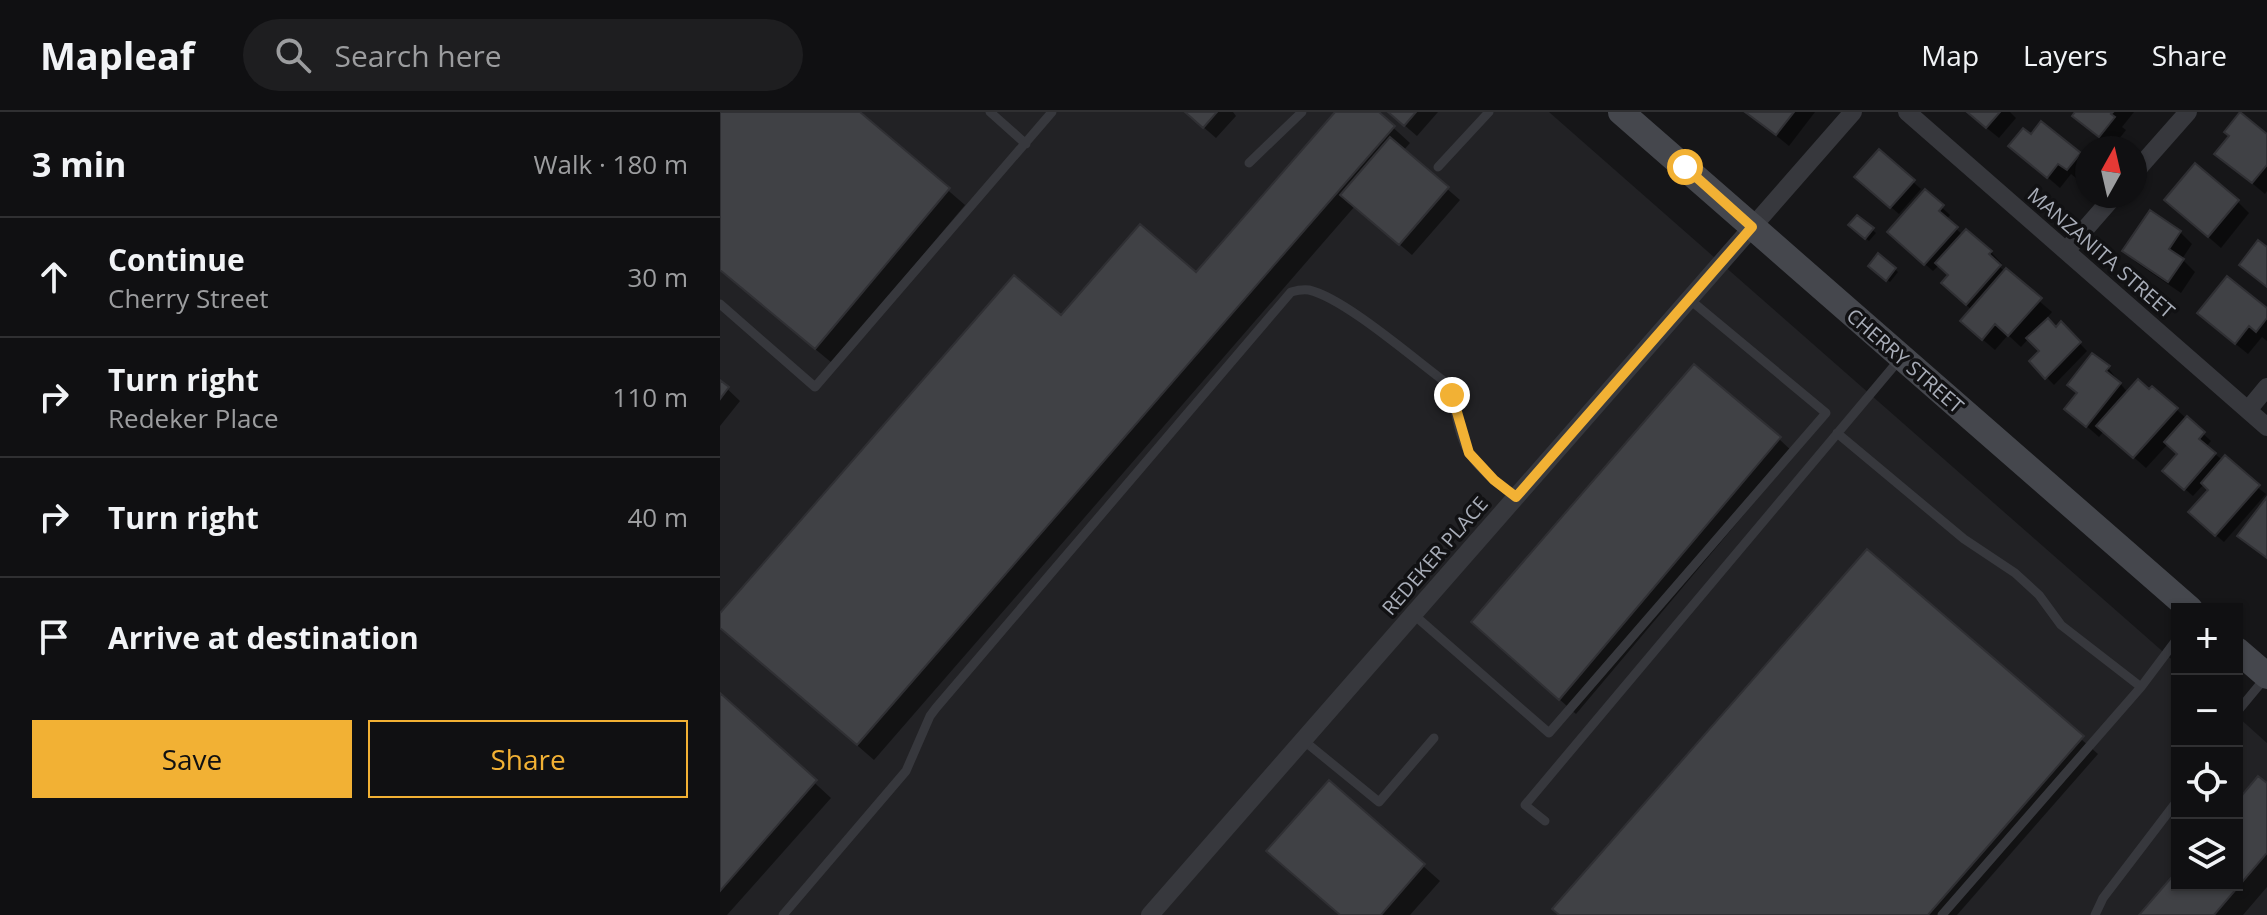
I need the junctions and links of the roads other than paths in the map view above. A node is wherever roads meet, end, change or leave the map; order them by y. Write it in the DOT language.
graph roads {
  1 [pos="990,112"];
  2 [pos="1052,112"];
  3 [pos="1302,112"];
  4 [pos="1489,112"];
  5 [pos="1621,112"];
  6 [pos="1853,112"];
  7 [pos="1907,112"];
  8 [pos="2188,112"];
  9 [pos="1026,144"];
  10 [pos="2147,158"];
  11 [pos="1249,163"];
  12 [pos="1438,167"];
  13 [pos="2104,208"];
  14 [pos="1752,227"];
  15 [pos="2066,251"];
  16 [pos="1689,299"];
  17 [pos="720,304"];
  18 [pos="1901,357"];
  19 [pos="2267,387"];
  20 [pos="2248,410"];
  21 [pos="2267,427"];
  22 [pos="1837,433"];
  23 [pos="1516,497"];
  24 [pos="2183,603"];
  25 [pos="1413,614"];
  26 [pos="2171,647"];
  27 [pos="2243,655"];
  28 [pos="2267,676"];
  29 [pos="2141,687"];
  30 [pos="2243,705"];
  31 [pos="1434,738"];
  32 [pos="1303,740"];
  33 [pos="2171,809"];
  34 [pos="1545,821"];
  35 [pos="783,915"];
  36 [pos="1150,915"];
  37 [pos="1942,915"];
  38 [pos="2095,915"];
  1 -- 9 [label="lane"];
  2 -- 9 [label="lane"];
  3 -- 11 [label="lane"];
  4 -- 12 [label="lane"];
  5 -- 14 [label="street, CHERRY STREET"];
  6 -- 14 [label="street, REDEKER PLACE"];
  7 -- 15 [label="street, MANZANITA STREET"];
  8 -- 10 [label="street"];
  9 -- 17 [label="lane"];
  13 -- 15 [label="street"];
  14 -- 16 [label="street, REDEKER PLACE"];
  14 -- 18 [label="street, CHERRY STREET"];
  15 -- 20 [label="street, MANZANITA STREET"];
  16 -- 23 [label="street, REDEKER PLACE"];
  16 -- 25 [label="lane"];
  18 -- 22 [label="lane"];
  18 -- 24 [label="street, CHERRY STREET"];
  19 -- 20 [label="street"];
  20 -- 21 [label="street, MANZANITA STREET"];
  22 -- 29 [label="lane"];
  22 -- 34 [label="lane"];
  23 -- 25 [label="street, REDEKER PLACE"];
  23 -- 35 [label="lane"];
  25 -- 32 [label="street, REDEKER PLACE"];
  26 -- 29 [label="lane"];
  27 -- 28 [label="street"];
  28 -- 30 [label="lane"];
  29 -- 37 [label="lane"];
  31 -- 32 [label="lane"];
  32 -- 36 [label="street, REDEKER PLACE"];
  33 -- 38 [label="lane"];
}
